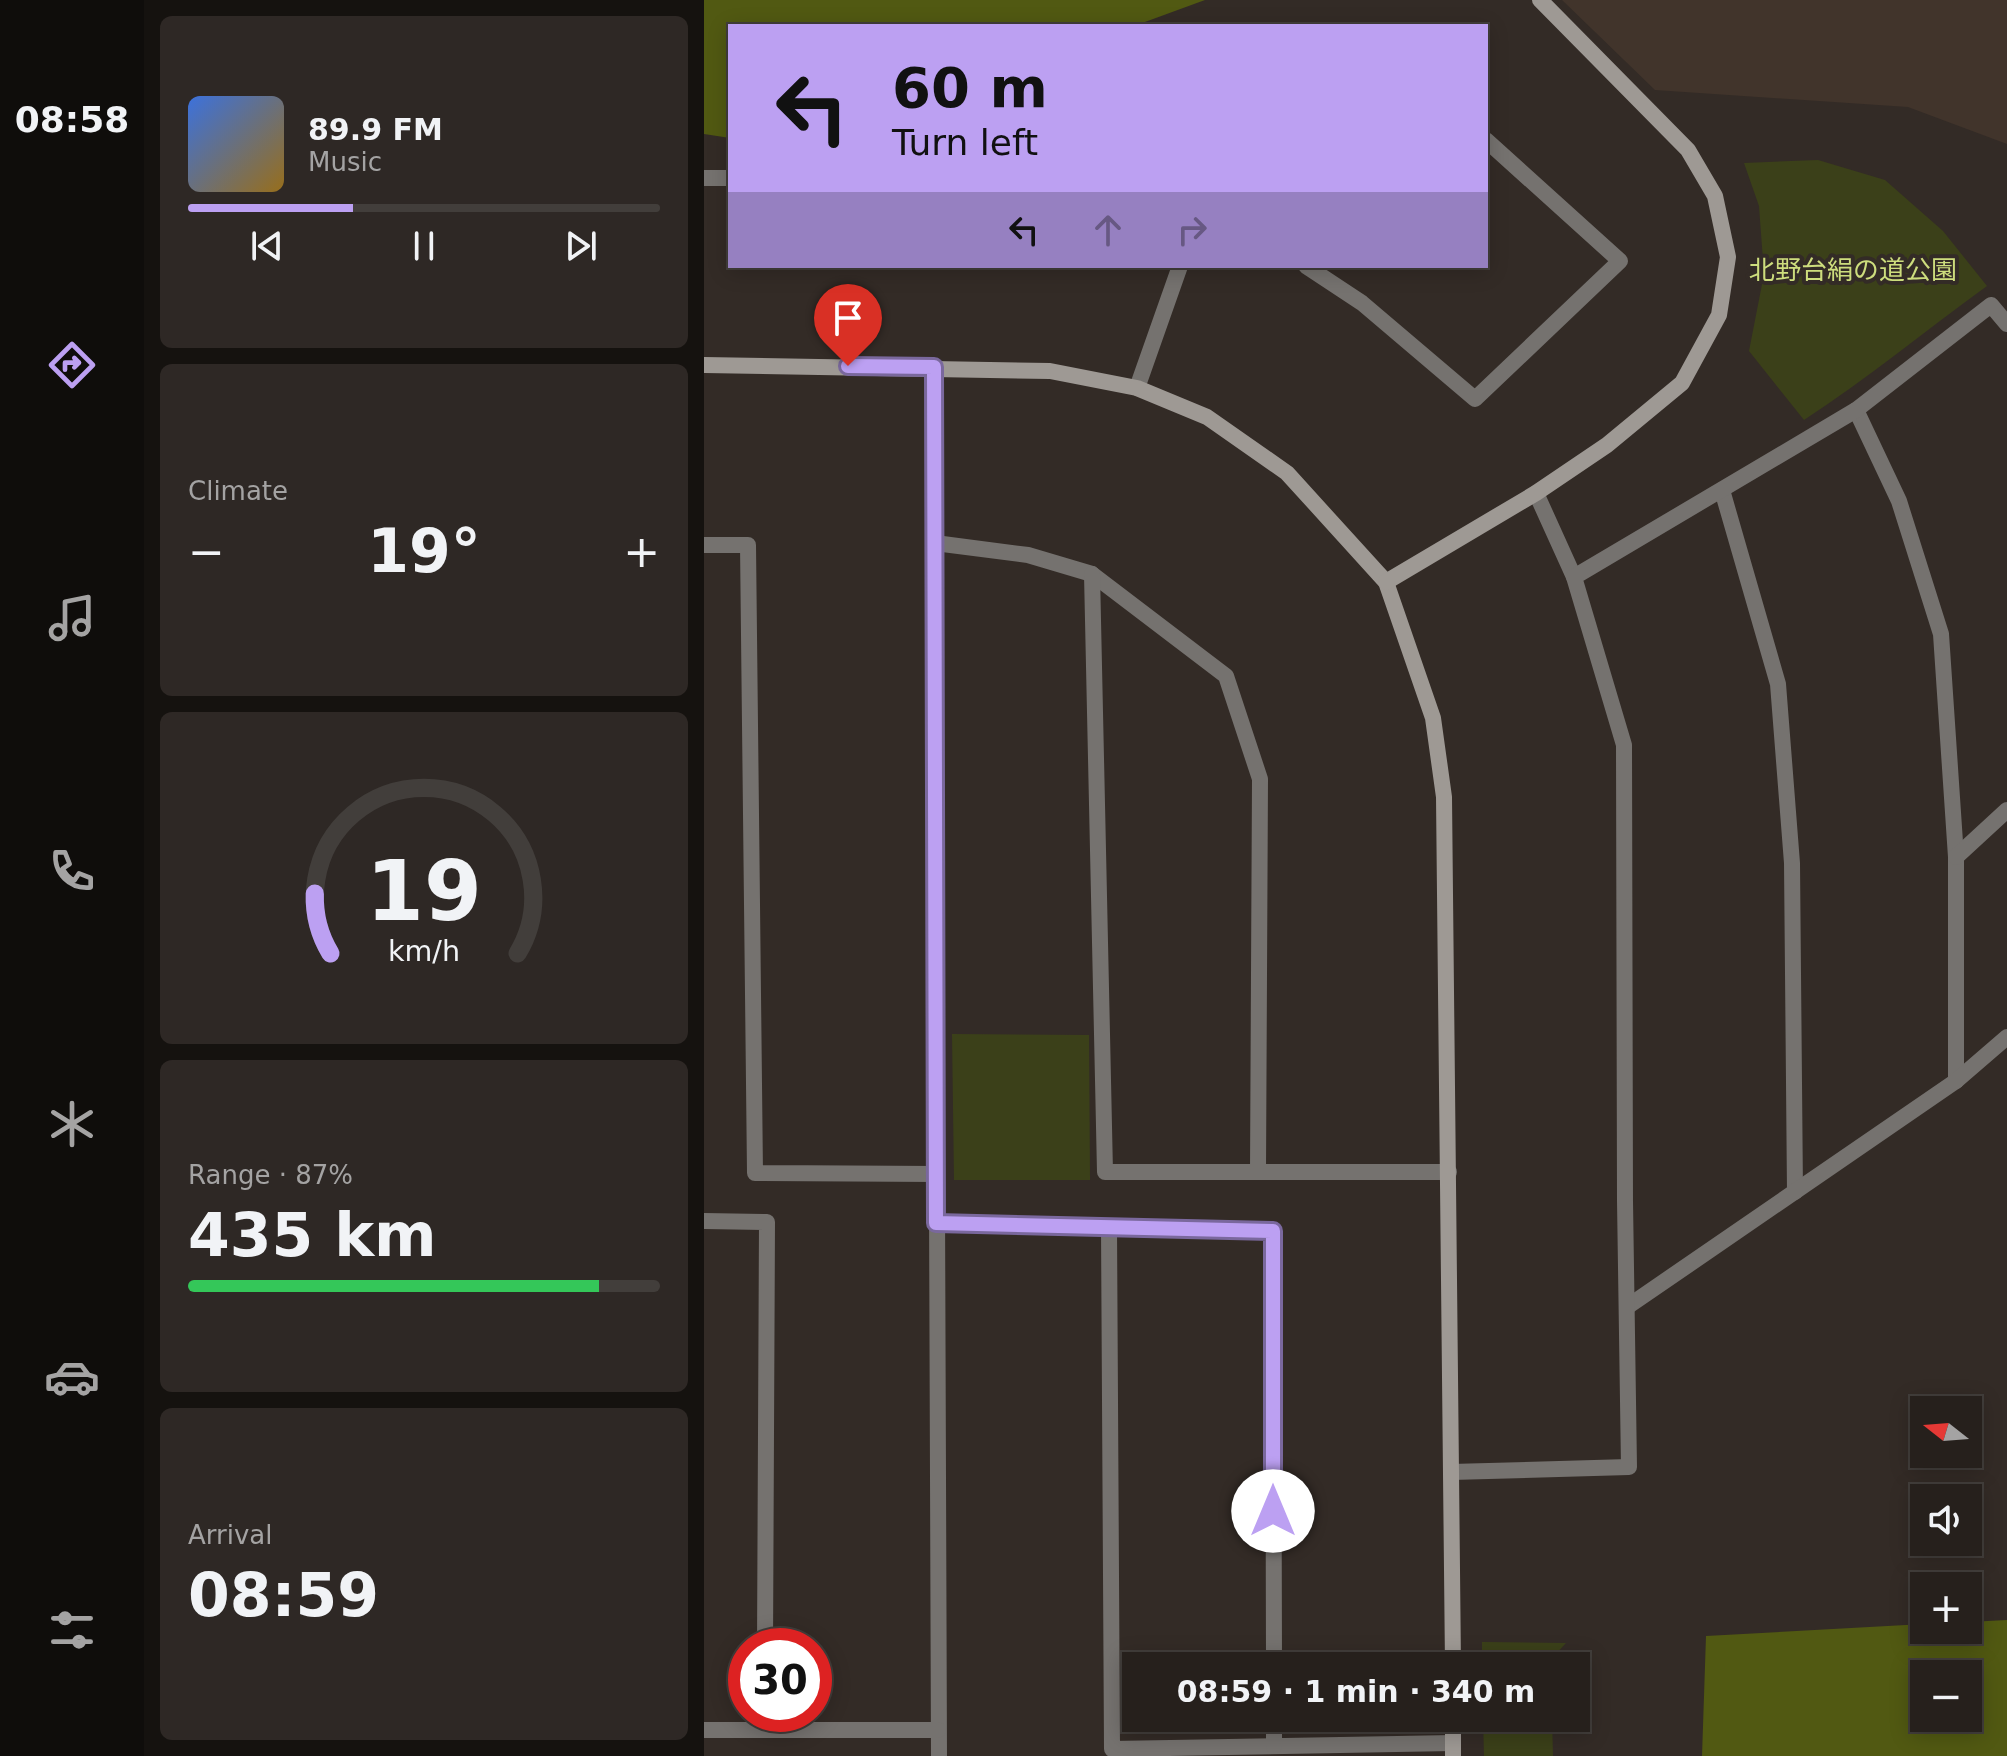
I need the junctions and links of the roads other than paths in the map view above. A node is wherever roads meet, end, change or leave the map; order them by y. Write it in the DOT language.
graph roads {
  1 [pos="1540,0"];
  2 [pos="1488,142"];
  3 [pos="704,178"];
  4 [pos="728,178"];
  5 [pos="1179,268"];
  6 [pos="1309,268"];
  7 [pos="2007,324"];
  8 [pos="704,365"];
  9 [pos="934,367"];
  10 [pos="1137,388"];
  11 [pos="1856,410"];
  12 [pos="1722,490"];
  13 [pos="1536,493"];
  14 [pos="935,543"];
  15 [pos="704,545"];
  16 [pos="1092,574"];
  17 [pos="1574,577"];
  18 [pos="1386,582"];
  19 [pos="2007,810"];
  20 [pos="1956,857"];
  21 [pos="2007,1037"];
  22 [pos="1956,1081"];
  23 [pos="1258,1171"];
  24 [pos="1449,1172"];
  25 [pos="937,1174"];
  26 [pos="1795,1192"];
  27 [pos="704,1221"];
  28 [pos="936,1223"];
  29 [pos="1109,1227"];
  30 [pos="1627,1307"];
  31 [pos="1451,1472"];
  32 [pos="765,1628"];
  33 [pos="1274,1652"];
  34 [pos="1453,1652"];
  35 [pos="832,1725"];
  36 [pos="728,1727"];
  37 [pos="704,1730"];
  38 [pos="938,1730"];
  39 [pos="1274,1732"];
  40 [pos="1274,1746"];
  41 [pos="1453,1750"];
  42 [pos="939,1756"];
  1 -- 13 [label="street"];
  2 -- 6 [label="street"];
  3 -- 4 [label="street"];
  5 -- 10 [label="street"];
  7 -- 11 [label="street"];
  8 -- 9 [label="street"];
  9 -- 10 [label="street"];
  9 -- 14 [label="street"];
  10 -- 18 [label="street"];
  11 -- 12 [label="street"];
  11 -- 20 [label="street"];
  12 -- 17 [label="street"];
  12 -- 26 [label="street"];
  13 -- 17 [label="street"];
  13 -- 18 [label="street"];
  14 -- 16 [label="street"];
  14 -- 25 [label="street"];
  15 -- 25 [label="street"];
  16 -- 23 [label="street"];
  16 -- 23 [label="street"];
  17 -- 30 [label="street"];
  18 -- 24 [label="street"];
  19 -- 20 [label="street"];
  20 -- 22 [label="street"];
  21 -- 22 [label="street"];
  22 -- 26 [label="street"];
  23 -- 24 [label="street"];
  24 -- 31 [label="street"];
  25 -- 28 [label="street"];
  26 -- 30 [label="street"];
  27 -- 32 [label="street"];
  28 -- 29 [label="street"];
  28 -- 38 [label="street"];
  29 -- 33 [label="street"];
  29 -- 40 [label="street"];
  30 -- 31 [label="street"];
  31 -- 34 [label="street"];
  35 -- 38 [label="street"];
  36 -- 37 [label="street"];
  38 -- 42 [label="street"];
  39 -- 40 [label="street"];
  40 -- 41 [label="street"];
}
